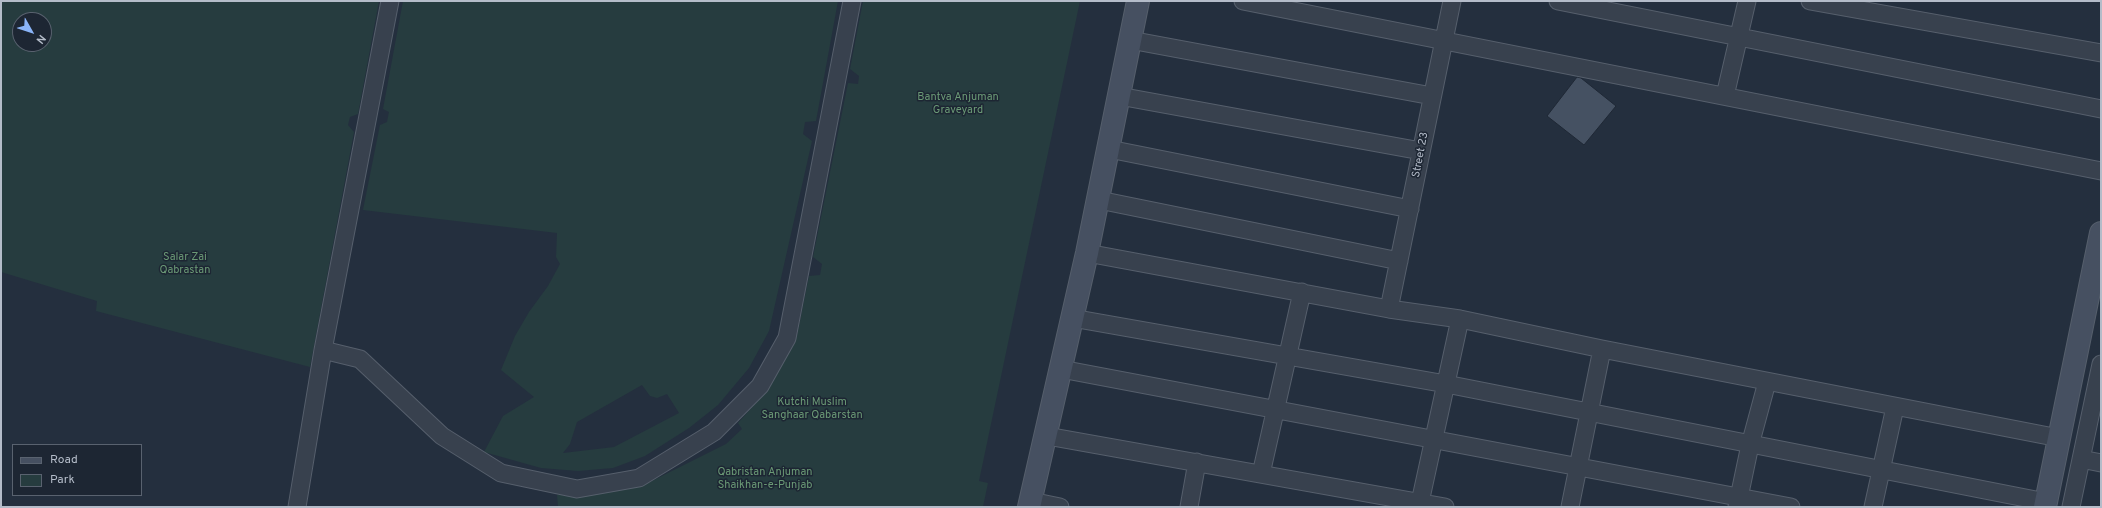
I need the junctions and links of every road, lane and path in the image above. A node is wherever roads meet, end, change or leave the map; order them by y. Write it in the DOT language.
graph roads {
  1 [pos="390,1"];
  2 [pos="852,1"];
  3 [pos="1138,1"];
  4 [pos="1243,1"];
  5 [pos="1452,1"];
  6 [pos="1558,1"];
  7 [pos="1747,1"];
  8 [pos="1810,1"];
  9 [pos="1739,37"];
  10 [pos="1130,40"];
  11 [pos="1444,41"];
  12 [pos="2101,53"];
  13 [pos="1119,96"];
  14 [pos="1432,96"];
  15 [pos="1725,96"];
  16 [pos="2101,110"];
  17 [pos="1109,148"];
  18 [pos="1421,151"];
  19 [pos="2101,171"];
  20 [pos="1099,200"];
  21 [pos="1410,209"];
  22 [pos="2101,233"];
  23 [pos="1088,253"];
  24 [pos="1399,261"];
  25 [pos="1302,292"];
  26 [pos="1389,309"];
  27 [pos="1072,318"];
  28 [pos="1460,319"];
  29 [pos="1602,349"];
  30 [pos="322,350"];
  31 [pos="1287,355"];
  32 [pos="1061,369"];
  33 [pos="2100,375"];
  34 [pos="1767,382"];
  35 [pos="1446,384"];
  36 [pos="1895,407"];
  37 [pos="1275,408"];
  38 [pos="1588,413"];
  39 [pos="1047,436"];
  40 [pos="2059,438"];
  41 [pos="1434,439"];
  42 [pos="1750,445"];
  43 [pos="2081,459"];
  44 [pos="1197,462"];
  45 [pos="2101,463"];
  46 [pos="1578,466"];
  47 [pos="1881,470"];
  48 [pos="1261,474"];
  49 [pos="1738,502"];
  50 [pos="1030,504"];
  51 [pos="1419,505"];
  52 [pos="2045,505"];
  53 [pos="297,507"];
  54 [pos="1060,507"];
  55 [pos="1189,507"];
  56 [pos="1444,507"];
  57 [pos="1570,507"];
  58 [pos="1791,507"];
  59 [pos="1873,507"];
  60 [pos="2071,507"];
  1 -- 30 [label="street"];
  2 -- 30 [label="street"];
  3 -- 10 [label="street"];
  4 -- 11 [label="street"];
  5 -- 11 [label="street, Street 23"];
  6 -- 9 [label="street"];
  7 -- 9 [label="street"];
  8 -- 12 [label="street"];
  9 -- 15 [label="street"];
  9 -- 16 [label="street"];
  10 -- 13 [label="street"];
  10 -- 14 [label="street"];
  11 -- 14 [label="street, Street 23"];
  11 -- 15 [label="street"];
  13 -- 17 [label="street"];
  13 -- 18 [label="street"];
  14 -- 18 [label="street, Street 23"];
  15 -- 19 [label="street"];
  17 -- 20 [label="street"];
  17 -- 21 [label="street"];
  18 -- 21 [label="street, Street 23"];
  20 -- 23 [label="street"];
  20 -- 24 [label="street"];
  21 -- 24 [label="street, Street 23"];
  22 -- 40 [label="street"];
  23 -- 25 [label="street"];
  23 -- 27 [label="street"];
  24 -- 26 [label="street, Street 23"];
  25 -- 26 [label="street"];
  25 -- 31 [label="street"];
  26 -- 28 [label="street"];
  27 -- 31 [label="street"];
  27 -- 32 [label="street"];
  28 -- 29 [label="street"];
  28 -- 35 [label="street"];
  29 -- 34 [label="street"];
  29 -- 38 [label="street"];
  30 -- 53 [label="street"];
  31 -- 35 [label="street"];
  31 -- 37 [label="street"];
  32 -- 37 [label="street"];
  32 -- 39 [label="street"];
  33 -- 43 [label="street"];
  34 -- 36 [label="street"];
  34 -- 42 [label="street"];
  35 -- 38 [label="street"];
  35 -- 41 [label="street"];
  36 -- 40 [label="street"];
  36 -- 47 [label="street"];
  37 -- 41 [label="street"];
  37 -- 48 [label="street"];
  38 -- 42 [label="street"];
  38 -- 46 [label="street"];
  39 -- 44 [label="street"];
  39 -- 50 [label="street"];
  40 -- 52 [label="street"];
  41 -- 46 [label="street"];
  41 -- 51 [label="street"];
  42 -- 47 [label="street"];
  42 -- 49 [label="street"];
  43 -- 45 [label="street"];
  43 -- 60 [label="street"];
  44 -- 48 [label="street"];
  44 -- 55 [label="street"];
  46 -- 49 [label="street"];
  46 -- 57 [label="street"];
  47 -- 52 [label="street"];
  47 -- 59 [label="street"];
  48 -- 51 [label="street"];
  49 -- 58 [label="street"];
  50 -- 54 [label="street"];
  51 -- 56 [label="street"];
}
